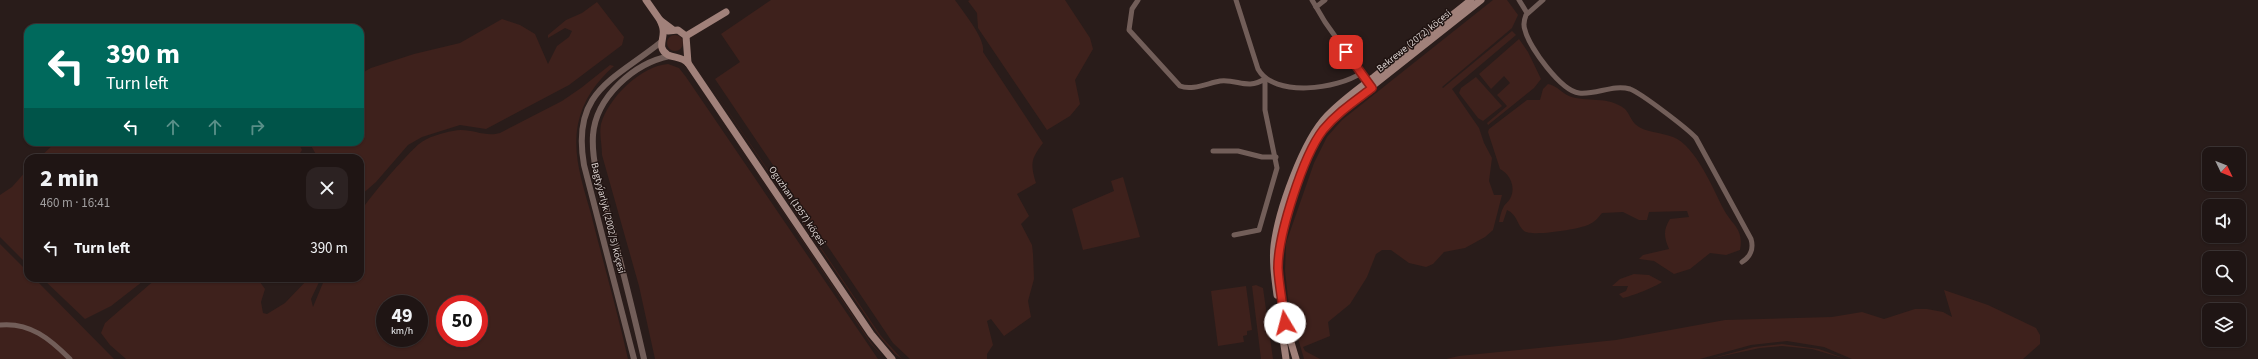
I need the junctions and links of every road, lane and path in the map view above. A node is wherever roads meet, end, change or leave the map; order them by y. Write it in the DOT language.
graph roads {
  1 [pos="646,0"];
  2 [pos="1138,0"];
  3 [pos="1236,0"];
  4 [pos="1312,0"];
  5 [pos="1325,0"];
  6 [pos="1471,0"];
  7 [pos="1481,0"];
  8 [pos="1519,0"];
  9 [pos="1543,0"];
  10 [pos="1316,7"];
  11 [pos="726,12"];
  12 [pos="1527,13"];
  13 [pos="660,20"];
  14 [pos="672,29"];
  15 [pos="686,36"];
  16 [pos="662,39"];
  17 [pos="687,47"];
  18 [pos="673,56"];
  19 [pos="688,63"];
  20 [pos="1361,73"];
  21 [pos="1265,78"];
  22 [pos="1370,85"];
  23 [pos="1213,151"];
  24 [pos="1276,157"];
  25 [pos="1234,235"];
  26 [pos="1742,262"];
  27 [pos="0,325"];
  28 [pos="70,359"];
  29 [pos="634,359"];
  30 [pos="644,359"];
  31 [pos="892,359"];
  32 [pos="1286,359"];
  33 [pos="1296,359"];
  1 -- 13 [label="main road, Oguzhan (1957) köçesi"];
  2 -- 21 [label="street"];
  3 -- 21 [label="street"];
  4 -- 10 [label="street"];
  5 -- 10 [label="street"];
  6 -- 22 [label="main road, Bekrewe (2072) köçesi"];
  7 -- 22 [label="main road, Bekrewe (2072) köçesi"];
  8 -- 12 [label="street"];
  9 -- 12 [label="street"];
  10 -- 20 [label="street"];
  11 -- 15 [label="main road"];
  12 -- 26 [label="street"];
  13 -- 14 [label="main road, Oguzhan (1957) köçesi"];
  13 -- 16 [label="main road, Oguzhan (1957) köçesi"];
  14 -- 15 [label="main road, Oguzhan (1957) köçesi"];
  14 -- 16 [label="main road"];
  15 -- 17 [label="main road"];
  16 -- 18 [label="main road, Oguzhan (1957) köçesi"];
  16 -- 29 [label="street, Bagtyýarlyk (2002/5) köçesi"];
  17 -- 18 [label="main road"];
  17 -- 19 [label="main road"];
  18 -- 19 [label="main road, Oguzhan (1957) köçesi"];
  18 -- 30 [label="street, Bagtyýarlyk (2002/5) köçesi"];
  19 -- 31 [label="main road, Oguzhan (1957) köçesi"];
  20 -- 21 [label="street"];
  20 -- 22 [label="street"];
  21 -- 24 [label="street"];
  22 -- 32 [label="main road, Bekrewe (2072) köçesi"];
  22 -- 33 [label="main road, Bekrewe (2072) köçesi"];
  23 -- 24 [label="street"];
  24 -- 25 [label="street"];
  27 -- 28 [label="street"];
}
